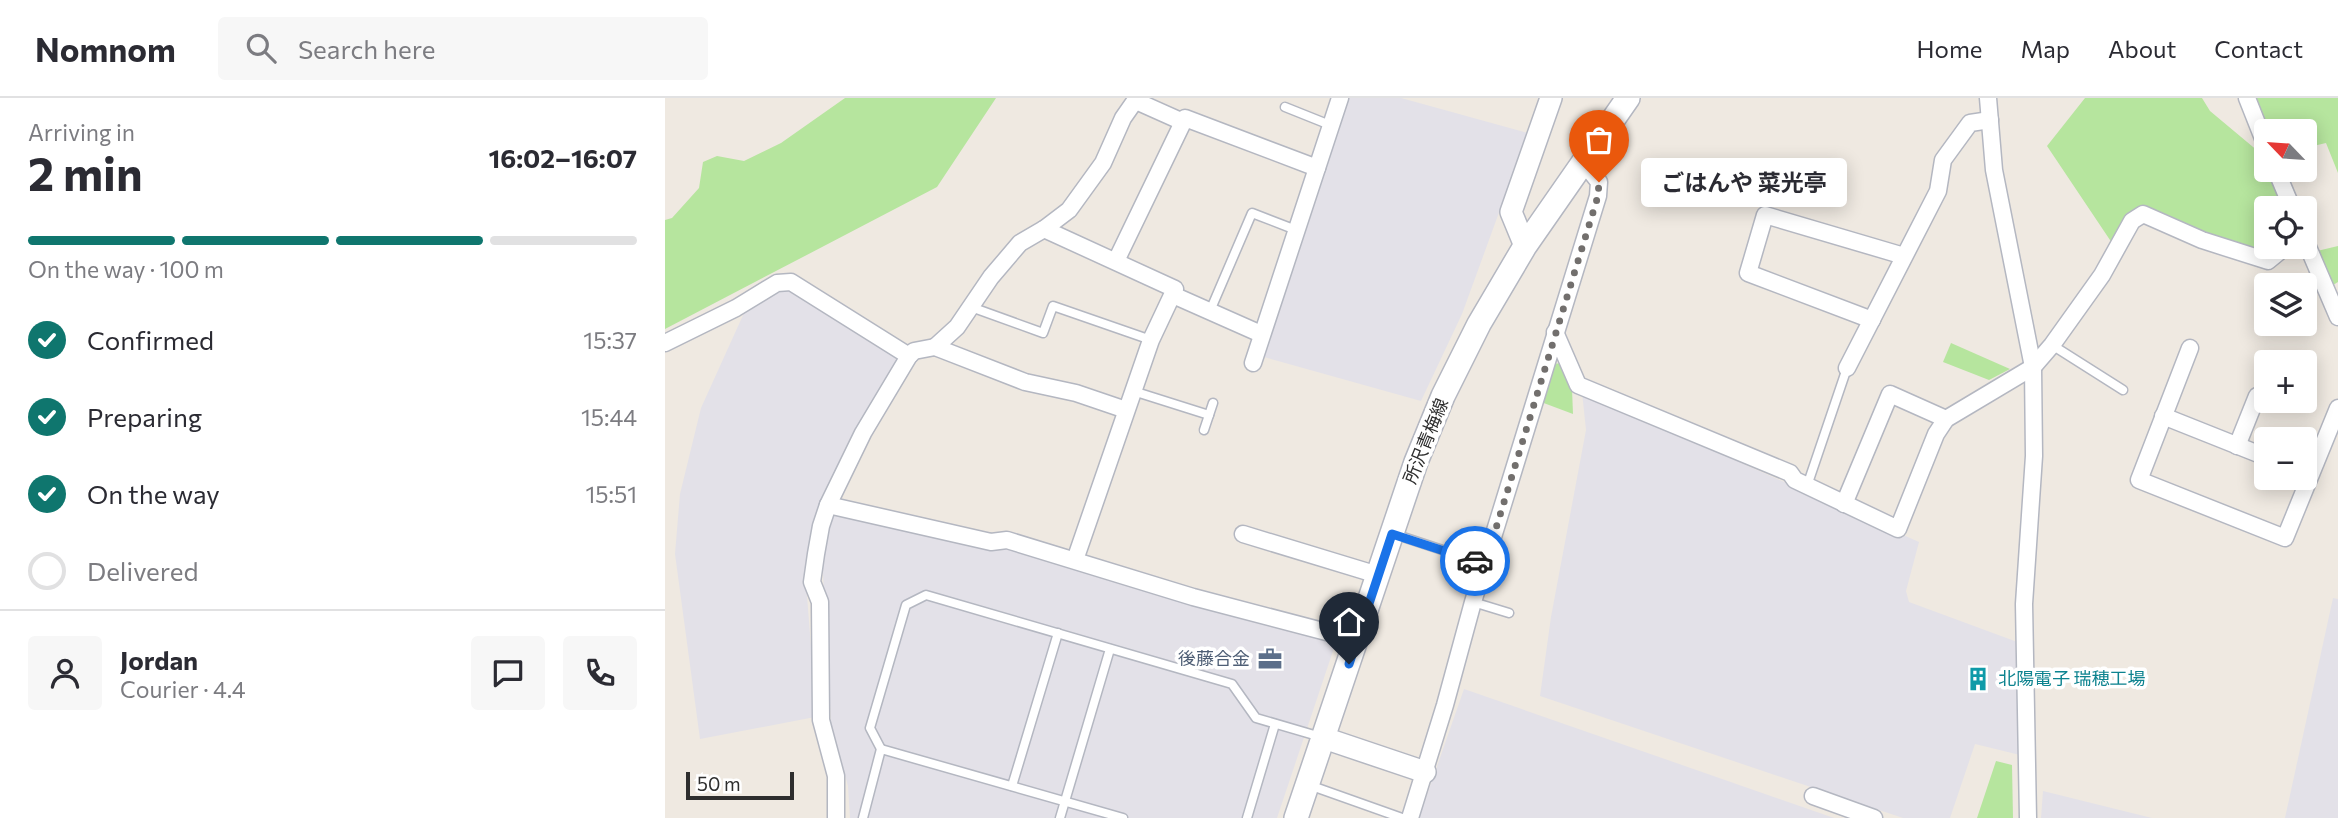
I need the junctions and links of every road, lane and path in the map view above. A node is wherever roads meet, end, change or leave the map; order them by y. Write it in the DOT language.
graph roads {
  1 [pos="1340,98"];
  2 [pos="1551,98"];
  3 [pos="1628,98"];
  4 [pos="1988,98"];
  5 [pos="2247,98"];
  6 [pos="1136,100"];
  7 [pos="1285,107"];
  8 [pos="2255,119"];
  9 [pos="1990,120"];
  10 [pos="1183,122"];
  11 [pos="1330,125"];
  12 [pos="1584,163"];
  13 [pos="1317,167"];
  14 [pos="1044,229"];
  15 [pos="1296,230"];
  16 [pos="1525,246"];
  17 [pos="1904,256"];
  18 [pos="2254,257"];
  19 [pos="2313,259"];
  20 [pos="1116,261"];
  21 [pos="1173,295"];
  22 [pos="971,307"];
  23 [pos="1210,310"];
  24 [pos="2338,317"];
  25 [pos="1872,320"];
  26 [pos="1555,332"];
  27 [pos="1261,334"];
  28 [pos="1151,340"];
  29 [pos="665,343"];
  30 [pos="2052,345"];
  31 [pos="935,347"];
  32 [pos="2190,348"];
  33 [pos="909,356"];
  34 [pos="1253,363"];
  35 [pos="2033,367"];
  36 [pos="1847,368"];
  37 [pos="2123,390"];
  38 [pos="1133,391"];
  39 [pos="1213,403"];
  40 [pos="2254,404"];
  41 [pos="2338,408"];
  42 [pos="1126,410"];
  43 [pos="1209,415"];
  44 [pos="2163,416"];
  45 [pos="1946,419"];
  46 [pos="1204,430"];
  47 [pos="2237,446"];
  48 [pos="2254,452"];
  49 [pos="2317,454"];
  50 [pos="1807,486"];
  51 [pos="2302,490"];
  52 [pos="1844,504"];
  53 [pos="828,505"];
  54 [pos="1243,534"];
  55 [pos="1392,534"];
  56 [pos="1075,560"];
  57 [pos="1485,564"];
  58 [pos="1378,575"];
  59 [pos="1473,602"];
  60 [pos="1510,613"];
  61 [pos="1058,634"];
  62 [pos="1357,640"];
  63 [pos="1110,649"];
  64 [pos="1275,724"];
  65 [pos="1324,738"];
  66 [pos="881,749"];
  67 [pos="1425,772"];
  68 [pos="1307,785"];
  69 [pos="1011,786"];
  70 [pos="1813,796"];
  71 [pos="1065,801"];
  72 [pos="836,818"];
  73 [pos="863,818"];
  74 [pos="1061,818"];
  75 [pos="1123,818"];
  76 [pos="1247,818"];
  77 [pos="1296,818"];
  78 [pos="1402,818"];
  79 [pos="1410,818"];
  80 [pos="1874,818"];
  81 [pos="2028,818"];
  1 -- 11 [label="street"];
  2 -- 16 [label="street"];
  3 -- 12 [label="main road, 所沢青梅線"];
  4 -- 9 [label="street"];
  5 -- 8 [label="street"];
  6 -- 10 [label="street"];
  6 -- 14 [label="street"];
  7 -- 11 [label="lane"];
  9 -- 17 [label="street"];
  9 -- 35 [label="street"];
  10 -- 13 [label="street"];
  10 -- 20 [label="street"];
  11 -- 13 [label="street"];
  12 -- 16 [label="main road, 所沢青梅線"];
  12 -- 26 [label="street"];
  13 -- 15 [label="street"];
  14 -- 20 [label="street"];
  14 -- 22 [label="street"];
  15 -- 23 [label="lane"];
  15 -- 27 [label="street"];
  16 -- 55 [label="main road, 所沢青梅線"];
  17 -- 25 [label="street"];
  17 -- 25 [label="street"];
  18 -- 30 [label="street"];
  19 -- 24 [label="street"];
  20 -- 21 [label="street"];
  21 -- 23 [label="street"];
  21 -- 28 [label="street"];
  22 -- 28 [label="lane"];
  22 -- 31 [label="street"];
  23 -- 27 [label="street"];
  25 -- 36 [label="street"];
  26 -- 50 [label="street"];
  26 -- 57 [label="street"];
  27 -- 34 [label="street"];
  28 -- 38 [label="street"];
  29 -- 33 [label="street"];
  30 -- 35 [label="street"];
  30 -- 37 [label="lane"];
  31 -- 33 [label="street"];
  31 -- 42 [label="street"];
  32 -- 44 [label="street"];
  33 -- 53 [label="street"];
  35 -- 45 [label="street"];
  35 -- 81 [label="street"];
  36 -- 50 [label="lane"];
  38 -- 42 [label="street"];
  38 -- 43 [label="lane"];
  39 -- 43 [label="lane"];
  40 -- 47 [label="street"];
  41 -- 49 [label="street"];
  42 -- 56 [label="street"];
  43 -- 46 [label="lane"];
  44 -- 47 [label="street"];
  44 -- 51 [label="street"];
  45 -- 52 [label="street"];
  45 -- 52 [label="street"];
  47 -- 48 [label="street"];
  50 -- 52 [label="street"];
  53 -- 56 [label="street"];
  53 -- 72 [label="street"];
  54 -- 58 [label="street"];
  55 -- 57 [label="lane"];
  55 -- 58 [label="main road, 所沢青梅線"];
  56 -- 62 [label="street"];
  57 -- 59 [label="street"];
  58 -- 62 [label="main road, 所沢青梅線"];
  59 -- 60 [label="lane"];
  59 -- 67 [label="street"];
  61 -- 63 [label="lane"];
  61 -- 66 [label="lane"];
  61 -- 69 [label="lane"];
  62 -- 65 [label="main road, 所沢青梅線"];
  63 -- 64 [label="lane"];
  63 -- 71 [label="lane"];
  64 -- 65 [label="lane"];
  64 -- 76 [label="lane"];
  65 -- 67 [label="street"];
  65 -- 68 [label="main road, 所沢青梅線"];
  66 -- 69 [label="lane"];
  66 -- 73 [label="lane"];
  67 -- 79 [label="street"];
  68 -- 77 [label="main road, 所沢青梅線"];
  68 -- 78 [label="lane"];
  69 -- 71 [label="lane"];
  70 -- 80 [label="street"];
  71 -- 74 [label="lane"];
  71 -- 75 [label="lane"];
}
